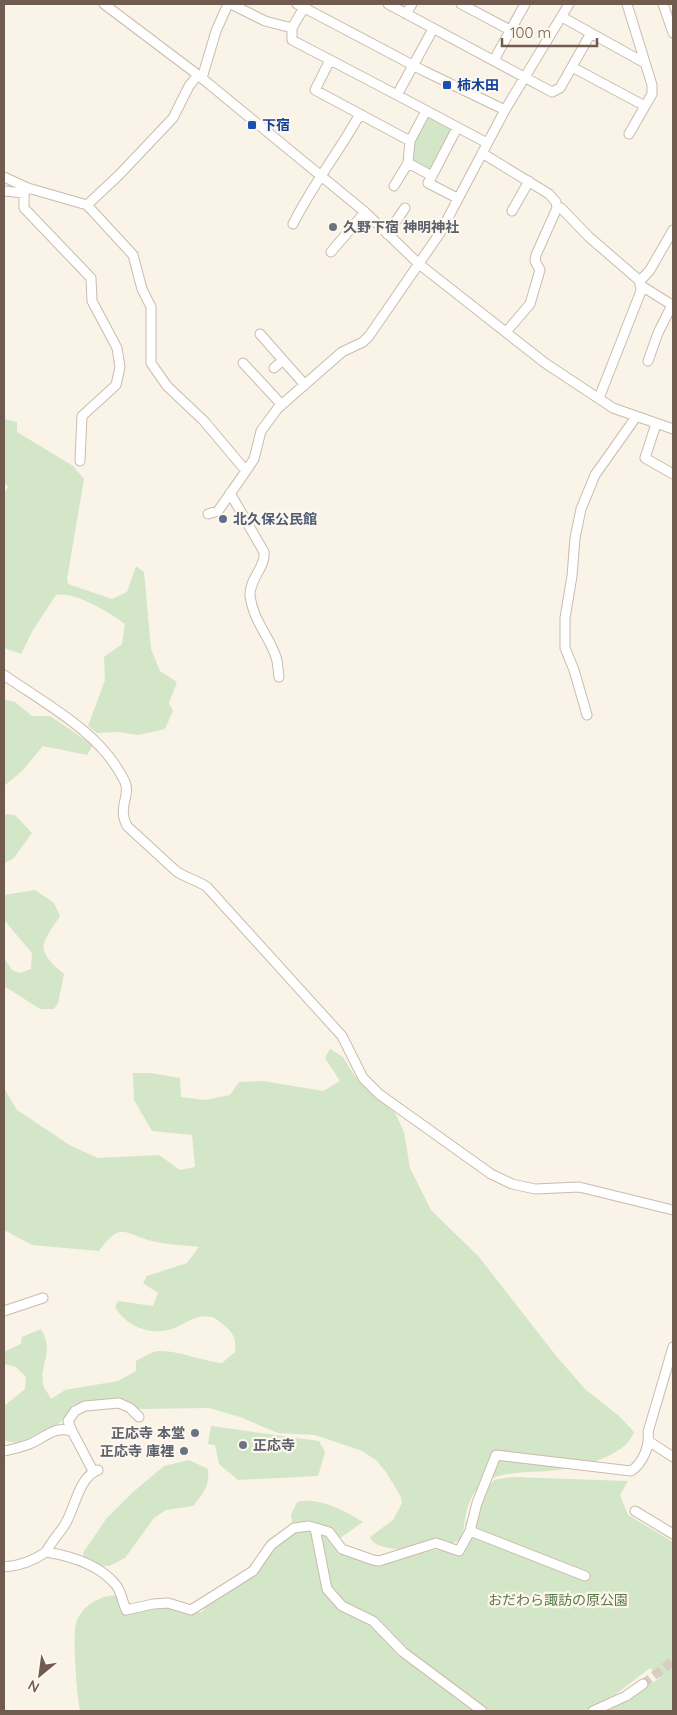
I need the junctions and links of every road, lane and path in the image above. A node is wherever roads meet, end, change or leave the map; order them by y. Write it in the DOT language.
graph roads {
  1 [pos="104,4"];
  2 [pos="230,4"];
  3 [pos="388,4"];
  4 [pos="412,4"];
  5 [pos="461,4"];
  6 [pos="524,4"];
  7 [pos="569,4"];
  8 [pos="628,4"];
  9 [pos="663,4"];
  10 [pos="302,5"];
  11 [pos="406,14"];
  12 [pos="562,17"];
  13 [pos="292,28"];
  14 [pos="433,29"];
  15 [pos="510,30"];
  16 [pos="591,33"];
  17 [pos="673,33"];
  18 [pos="330,60"];
  19 [pos="494,60"];
  20 [pos="643,62"];
  21 [pos="413,65"];
  22 [pos="572,67"];
  23 [pos="200,76"];
  24 [pos="525,77"];
  25 [pos="397,95"];
  26 [pos="645,106"];
  27 [pos="505,110"];
  28 [pos="426,111"];
  29 [pos="360,114"];
  30 [pos="458,128"];
  31 [pos="629,134"];
  32 [pos="410,140"];
  33 [pos="487,143"];
  34 [pos="482,153"];
  35 [pos="408,163"];
  36 [pos="320,176"];
  37 [pos="432,176"];
  38 [pos="4,177"];
  39 [pos="529,181"];
  40 [pos="394,186"];
  41 [pos="26,190"];
  42 [pos="4,191"];
  43 [pos="457,198"];
  44 [pos="87,205"];
  45 [pos="405,208"];
  46 [pos="557,208"];
  47 [pos="512,211"];
  48 [pos="365,212"];
  49 [pos="293,224"];
  50 [pos="673,230"];
  51 [pos="387,234"];
  52 [pos="331,252"];
  53 [pos="420,264"];
  54 [pos="640,283"];
  55 [pos="506,332"];
  56 [pos="260,334"];
  57 [pos="284,360"];
  58 [pos="648,361"];
  59 [pos="244,363"];
  60 [pos="274,368"];
  61 [pos="305,385"];
  62 [pos="599,398"];
  63 [pos="282,405"];
  64 [pos="636,417"];
  65 [pos="656,424"];
  66 [pos="673,429"];
  67 [pos="80,461"];
  68 [pos="246,471"];
  69 [pos="673,474"];
  70 [pos="230,493"];
  71 [pos="208,514"];
  72 [pos="4,675"];
  73 [pos="280,676"];
  74 [pos="586,715"];
  75 [pos="673,1210"];
  76 [pos="43,1298"];
  77 [pos="4,1311"];
  78 [pos="673,1347"];
  79 [pos="139,1417"];
  80 [pos="72,1431"];
  81 [pos="650,1442"];
  82 [pos="4,1451"];
  83 [pos="673,1457"];
  84 [pos="635,1511"];
  85 [pos="315,1528"];
  86 [pos="470,1531"];
  87 [pos="673,1534"];
  88 [pos="46,1552"];
  89 [pos="4,1566"];
  90 [pos="585,1576"];
  91 [pos="643,1684"];
  92 [pos="482,1711"];
  93 [pos="593,1711"];
  1 -- 23 [label="street"];
  2 -- 13 [label="street"];
  2 -- 23 [label="street"];
  3 -- 11 [label="street"];
  4 -- 11 [label="street"];
  5 -- 15 [label="street"];
  6 -- 15 [label="street"];
  7 -- 12 [label="street"];
  8 -- 20 [label="street"];
  9 -- 17 [label="street"];
  10 -- 13 [label="street"];
  10 -- 21 [label="street"];
  11 -- 14 [label="street"];
  12 -- 16 [label="street"];
  12 -- 24 [label="street"];
  13 -- 18 [label="street"];
  14 -- 19 [label="street"];
  14 -- 21 [label="street"];
  15 -- 19 [label="street"];
  16 -- 20 [label="street"];
  16 -- 22 [label="street"];
  18 -- 25 [label="street"];
  18 -- 29 [label="street"];
  19 -- 24 [label="street"];
  20 -- 26 [label="street"];
  21 -- 25 [label="street"];
  21 -- 27 [label="street"];
  22 -- 24 [label="street"];
  22 -- 26 [label="street"];
  23 -- 36 [label="street"];
  23 -- 44 [label="street"];
  24 -- 27 [label="street"];
  25 -- 28 [label="street"];
  26 -- 31 [label="street"];
  27 -- 33 [label="street"];
  28 -- 30 [label="street"];
  28 -- 32 [label="street"];
  29 -- 32 [label="street"];
  29 -- 36 [label="street"];
  30 -- 33 [label="street"];
  30 -- 37 [label="street"];
  32 -- 35 [label="street"];
  33 -- 34 [label="street"];
  34 -- 39 [label="street"];
  34 -- 43 [label="street"];
  35 -- 37 [label="street"];
  35 -- 40 [label="street"];
  36 -- 48 [label="street"];
  36 -- 49 [label="street"];
  37 -- 43 [label="street"];
  38 -- 41 [label="street"];
  39 -- 46 [label="street"];
  39 -- 47 [label="street"];
  41 -- 42 [label="street"];
  41 -- 44 [label="street"];
  41 -- 67 [label="street"];
  43 -- 53 [label="street"];
  44 -- 68 [label="street"];
  45 -- 51 [label="street"];
  46 -- 54 [label="street"];
  46 -- 55 [label="street"];
  48 -- 51 [label="street"];
  48 -- 52 [label="street"];
  50 -- 54 [label="street"];
  51 -- 53 [label="street"];
  53 -- 55 [label="street"];
  53 -- 61 [label="street"];
  54 -- 58 [label="street"];
  54 -- 62 [label="street"];
  55 -- 62 [label="street"];
  56 -- 57 [label="street"];
  57 -- 60 [label="street"];
  57 -- 61 [label="street"];
  59 -- 63 [label="street"];
  61 -- 63 [label="street"];
  62 -- 64 [label="street"];
  63 -- 68 [label="street"];
  64 -- 65 [label="street"];
  64 -- 74 [label="street"];
  65 -- 66 [label="street"];
  65 -- 69 [label="street"];
  68 -- 70 [label="street"];
  70 -- 71 [label="street"];
  70 -- 73 [label="street"];
  72 -- 75 [label="street"];
  76 -- 77 [label="street"];
  78 -- 81 [label="street"];
  79 -- 80 [label="street"];
  80 -- 82 [label="street"];
  80 -- 88 [label="street"];
  81 -- 83 [label="street"];
  81 -- 86 [label="street"];
  84 -- 87 [label="street"];
  85 -- 86 [label="street"];
  85 -- 88 [label="street"];
  85 -- 92 [label="street"];
  86 -- 90 [label="street"];
  88 -- 89 [label="street"];
  91 -- 93 [label="street"];
}
